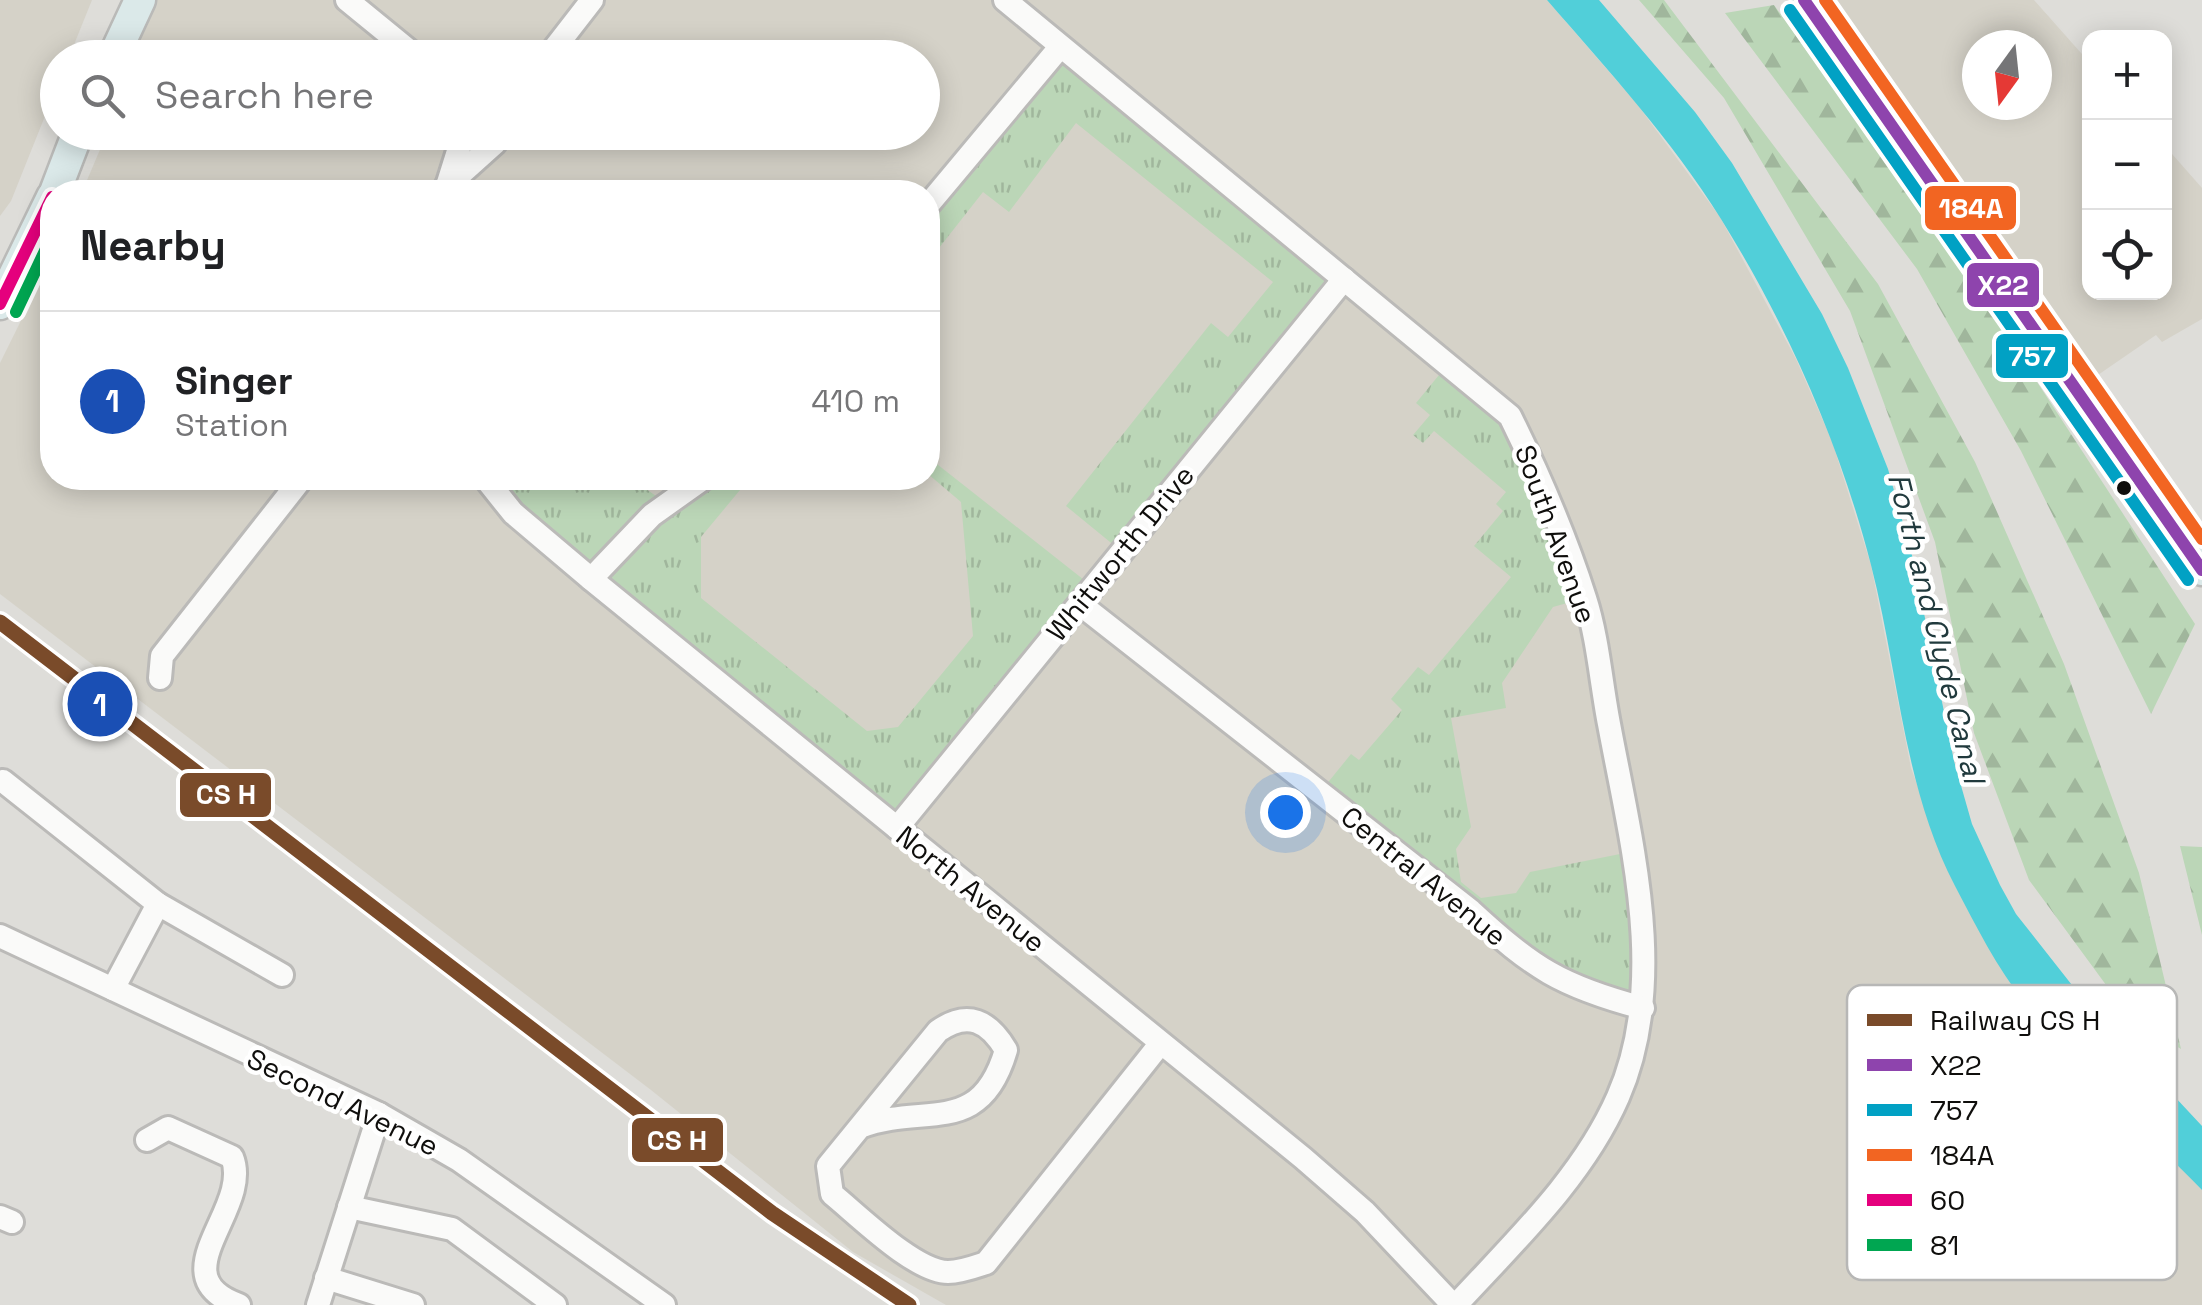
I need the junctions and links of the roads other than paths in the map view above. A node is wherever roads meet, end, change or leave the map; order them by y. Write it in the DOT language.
graph roads {
  1 [pos="140,0"];
  2 [pos="347,0"];
  3 [pos="592,0"];
  4 [pos="1005,0"];
  5 [pos="1804,0"];
  6 [pos="121,40"];
  7 [pos="396,40"];
  8 [pos="558,40"];
  9 [pos="1060,47"];
  10 [pos="71,150"];
  11 [pos="459,150"];
  12 [pos="490,150"];
  13 [pos="60,180"];
  14 [pos="449,180"];
  15 [pos="456,180"];
  16 [pos="940,192"];
  17 [pos="40,225"];
  18 [pos="1344,278"];
  19 [pos="0,304"];
  20 [pos="293,490"];
  21 [pos="495,490"];
  22 [pos="687,490"];
  23 [pos="2202,570"];
  24 [pos="591,579"];
  25 [pos="1080,604"];
  26 [pos="160,678"];
  27 [pos="3,782"];
  28 [pos="897,828"];
  29 [pos="158,904"];
  30 [pos="0,936"];
  31 [pos="282,975"];
  32 [pos="113,990"];
  33 [pos="1643,1008"];
  34 [pos="1160,1044"];
  35 [pos="379,1114"];
  36 [pos="860,1127"];
  37 [pos="146,1140"];
  38 [pos="349,1208"];
  39 [pos="326,1278"];
  40 [pos="239,1305"];
  41 [pos="318,1305"];
  42 [pos="413,1305"];
  43 [pos="555,1305"];
  44 [pos="664,1305"];
  45 [pos="1454,1305"];
  1 -- 6 [label="main road"];
  2 -- 7 [label="street"];
  3 -- 8 [label="street"];
  4 -- 9 [label="street, South Avenue"];
  5 -- 23 [label="main road"];
  9 -- 16 [label="street"];
  9 -- 18 [label="street, South Avenue"];
  10 -- 13 [label="main road"];
  11 -- 14 [label="street"];
  12 -- 15 [label="street"];
  17 -- 19 [label="main road"];
  18 -- 25 [label="street, Whitworth Drive"];
  18 -- 33 [label="street, South Avenue"];
  20 -- 26 [label="street"];
  21 -- 24 [label="street, North Avenue"];
  22 -- 24 [label="street"];
  24 -- 28 [label="street, North Avenue"];
  25 -- 28 [label="street, Whitworth Drive"];
  25 -- 33 [label="street, Central Avenue"];
  27 -- 29 [label="street"];
  28 -- 34 [label="street, North Avenue"];
  29 -- 31 [label="street"];
  29 -- 32 [label="street"];
  30 -- 32 [label="street, Second Avenue"];
  32 -- 35 [label="street, Second Avenue"];
  33 -- 45 [label="street, South Avenue"];
  34 -- 36 [label="street"];
  34 -- 45 [label="street, North Avenue"];
  35 -- 38 [label="street"];
  35 -- 44 [label="street, Second Avenue"];
  36 -- 36 [label="street"];
  37 -- 40 [label="street"];
  38 -- 39 [label="street"];
  38 -- 43 [label="street"];
  39 -- 41 [label="street"];
  39 -- 42 [label="street"];
}
